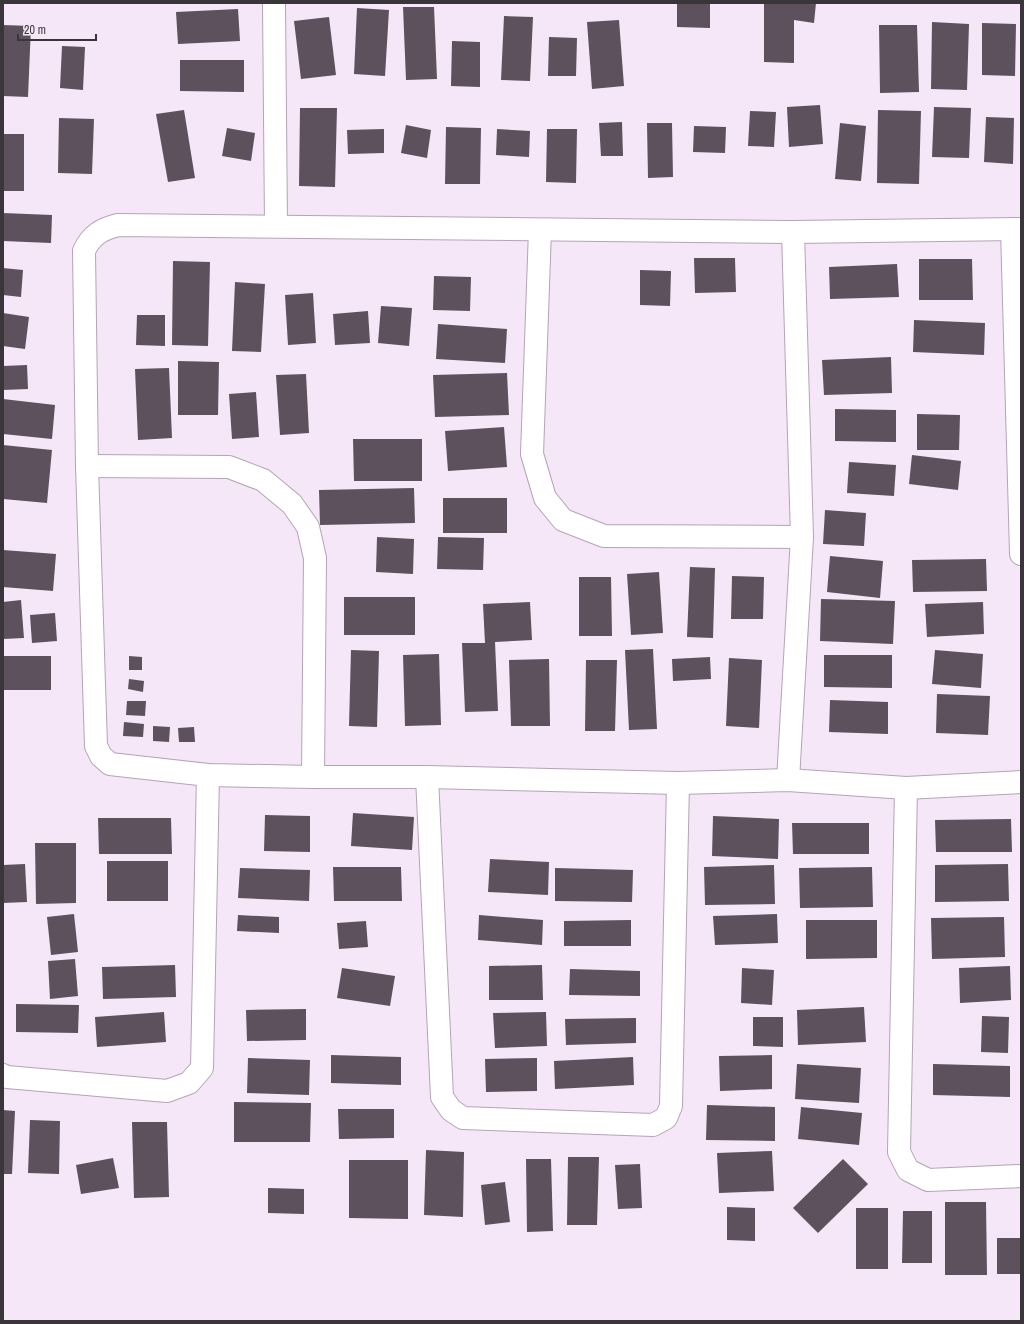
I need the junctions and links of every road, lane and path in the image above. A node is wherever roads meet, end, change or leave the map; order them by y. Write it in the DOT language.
graph roads {
  1 [pos="274,3"];
  2 [pos="276,226"];
  3 [pos="1016,229"];
  4 [pos="540,230"];
  5 [pos="793,232"];
  6 [pos="87,466"];
  7 [pos="802,537"];
  8 [pos="1021,554"];
  9 [pos="208,775"];
  10 [pos="313,777"];
  11 [pos="427,777"];
  12 [pos="788,780"];
  13 [pos="1021,782"];
  14 [pos="678,783"];
  15 [pos="906,788"];
  16 [pos="3,1075"];
  17 [pos="1021,1176"];
  1 -- 2 [label="street"];
  2 -- 4 [label="street"];
  2 -- 6 [label="street"];
  3 -- 5 [label="street"];
  3 -- 8 [label="street"];
  4 -- 5 [label="street"];
  4 -- 7 [label="street"];
  5 -- 7 [label="street"];
  6 -- 9 [label="street"];
  6 -- 10 [label="street"];
  7 -- 12 [label="street"];
  9 -- 10 [label="street"];
  9 -- 16 [label="street"];
  10 -- 11 [label="street"];
  11 -- 14 [label="street"];
  11 -- 14 [label="street"];
  12 -- 14 [label="street"];
  12 -- 15 [label="street"];
  13 -- 15 [label="street"];
  15 -- 17 [label="street"];
}
